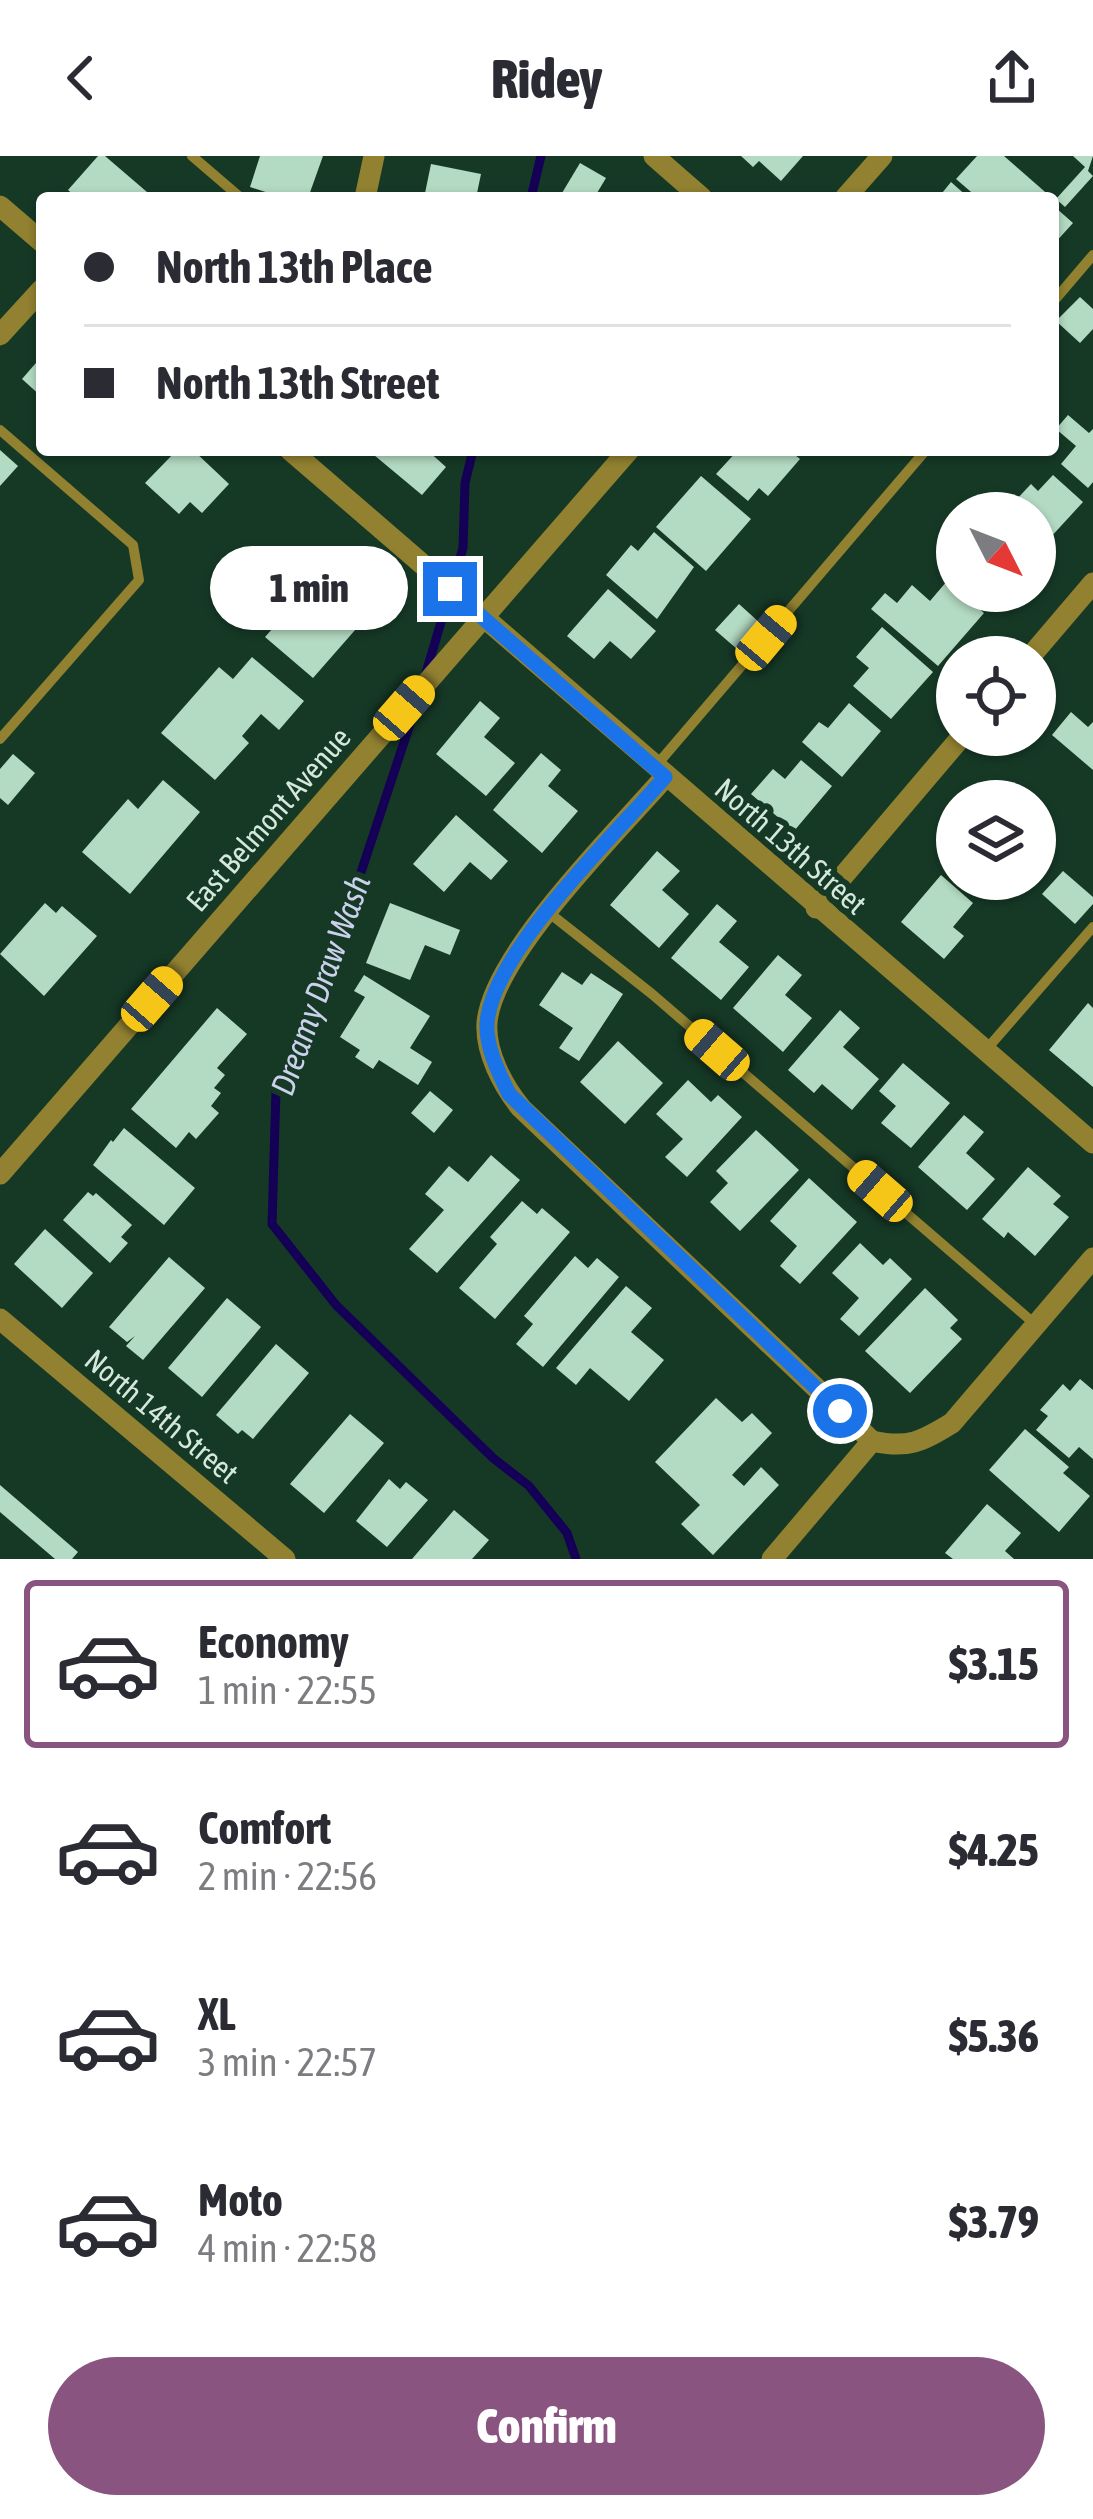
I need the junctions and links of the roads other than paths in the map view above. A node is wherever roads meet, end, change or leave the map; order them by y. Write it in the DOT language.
graph roads {
  1 [pos="192,156"];
  2 [pos="374,156"];
  3 [pos="654,156"];
  4 [pos="882,156"];
  5 [pos="235,192"];
  6 [pos="366,192"];
  7 [pos="695,192"];
  8 [pos="850,192"];
  9 [pos="0,206"];
  10 [pos="36,237"];
  11 [pos="1093,255"];
  12 [pos="1059,295"];
  13 [pos="36,296"];
  14 [pos="0,335"];
  15 [pos="0,430"];
  16 [pos="297,456"];
  17 [pos="624,456"];
  18 [pos="921,456"];
  19 [pos="1093,583"];
  20 [pos="484,619"];
  21 [pos="1048,636"];
  22 [pos="0,739"];
  23 [pos="946,756"];
  24 [pos="660,772"];
  25 [pos="816,908"];
  26 [pos="548,912"];
  27 [pos="1093,927"];
  28 [pos="985,1051"];
  29 [pos="1093,1142"];
  30 [pos="0,1174"];
  31 [pos="1093,1258"];
  32 [pos="0,1319"];
  33 [pos="1036,1325"];
  34 [pos="872,1441"];
  35 [pos="285,1559"];
  36 [pos="772,1559"];
  1 -- 5 [label="lane"];
  2 -- 6 [label="street"];
  3 -- 7 [label="street"];
  4 -- 8 [label="street"];
  9 -- 10 [label="street"];
  11 -- 12 [label="lane"];
  13 -- 14 [label="street"];
  15 -- 22 [label="lane"];
  16 -- 20 [label="street, North 13th Street"];
  17 -- 20 [label="street, East Belmont Avenue"];
  18 -- 24 [label="lane"];
  19 -- 21 [label="street"];
  20 -- 24 [label="street, North 13th Street"];
  20 -- 30 [label="street, East Belmont Avenue"];
  23 -- 25 [label="street"];
  24 -- 25 [label="street, North 13th Street"];
  24 -- 26 [label="street"];
  25 -- 28 [label="street, North 13th Street"];
  26 -- 33 [label="lane"];
  26 -- 34 [label="street"];
  27 -- 28 [label="lane"];
  28 -- 29 [label="street, North 13th Street"];
  31 -- 33 [label="street"];
  32 -- 35 [label="street, North 14th Street"];
  33 -- 34 [label="street"];
  34 -- 36 [label="street"];
}
